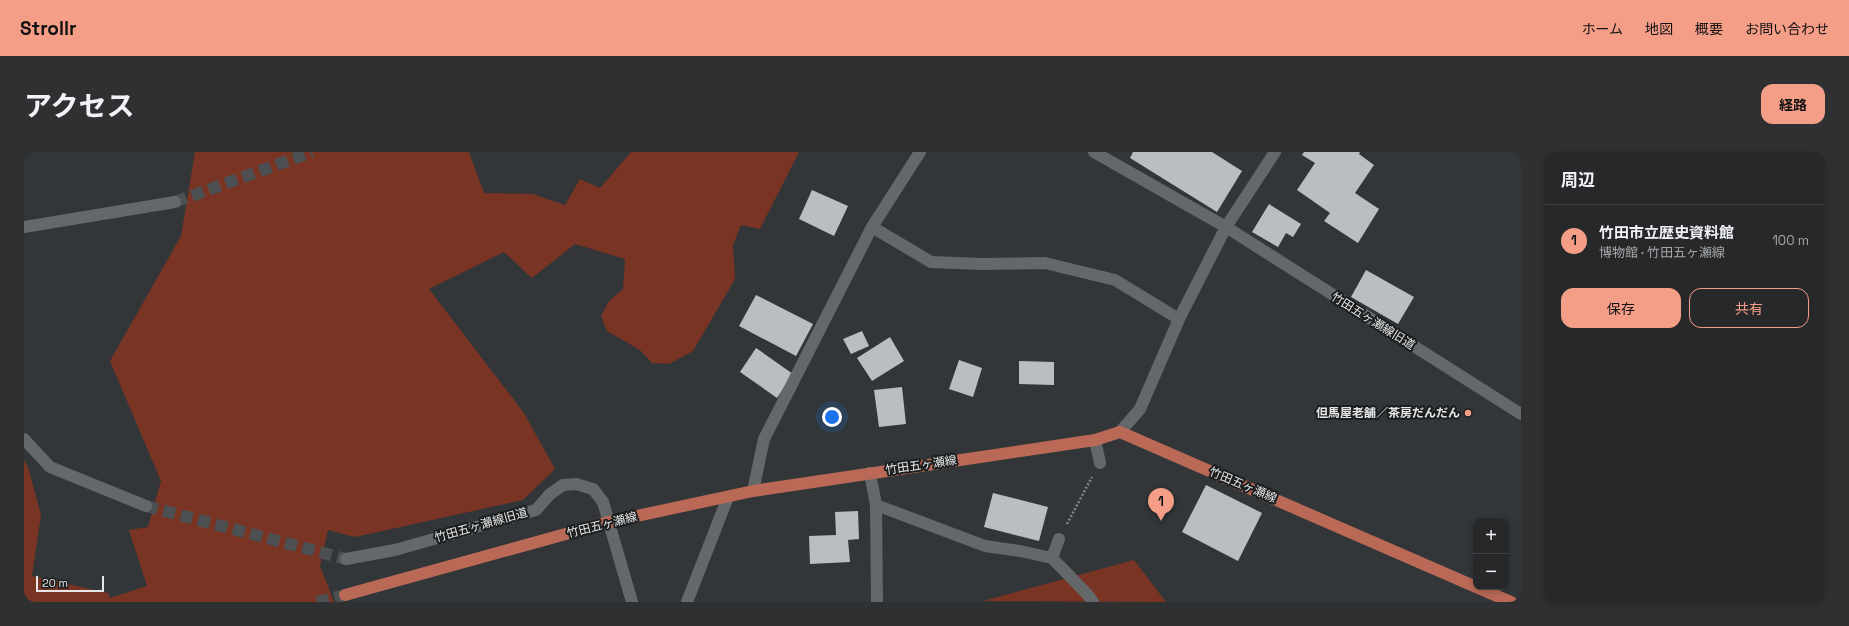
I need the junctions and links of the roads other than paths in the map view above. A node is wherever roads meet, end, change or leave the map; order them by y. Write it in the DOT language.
graph roads {
  1 [pos="920,152"];
  2 [pos="1094,152"];
  3 [pos="1275,152"];
  4 [pos="176,202"];
  5 [pos="24,227"];
  6 [pos="872,227"];
  7 [pos="1226,228"];
  8 [pos="1179,319"];
  9 [pos="1521,414"];
  10 [pos="1120,432"];
  11 [pos="24,439"];
  12 [pos="1095,440"];
  13 [pos="1100,463"];
  14 [pos="870,473"];
  15 [pos="753,491"];
  16 [pos="728,497"];
  17 [pos="876,505"];
  18 [pos="146,506"];
  19 [pos="609,522"];
  20 [pos="1059,539"];
  21 [pos="1052,558"];
  22 [pos="346,559"];
  23 [pos="1473,586"];
  24 [pos="1483,590"];
  25 [pos="345,595"];
  26 [pos="632,602"];
  27 [pos="687,602"];
  28 [pos="877,602"];
  29 [pos="1093,602"];
  30 [pos="1511,602"];
  1 -- 6 [label="street"];
  2 -- 7 [label="street, 竹田五ヶ瀬線旧道"];
  3 -- 7 [label="street"];
  4 -- 5 [label="street"];
  6 -- 8 [label="street"];
  6 -- 15 [label="street"];
  7 -- 8 [label="street"];
  7 -- 9 [label="street, 竹田五ヶ瀬線旧道"];
  8 -- 10 [label="street"];
  10 -- 12 [label="main road, 竹田五ヶ瀬線"];
  10 -- 23 [label="main road, 竹田五ヶ瀬線"];
  11 -- 18 [label="street"];
  12 -- 13 [label="street"];
  12 -- 14 [label="main road, 竹田五ヶ瀬線"];
  14 -- 15 [label="main road, 竹田五ヶ瀬線"];
  14 -- 17 [label="street"];
  15 -- 16 [label="main road, 竹田五ヶ瀬線"];
  16 -- 19 [label="main road, 竹田五ヶ瀬線"];
  16 -- 27 [label="street"];
  17 -- 21 [label="street"];
  17 -- 28 [label="street"];
  19 -- 22 [label="street, 竹田五ヶ瀬線旧道"];
  19 -- 25 [label="main road, 竹田五ヶ瀬線"];
  19 -- 26 [label="street"];
  20 -- 21 [label="street"];
  21 -- 29 [label="street"];
  24 -- 30 [label="main road, 竹田五ヶ瀬線"];
}
